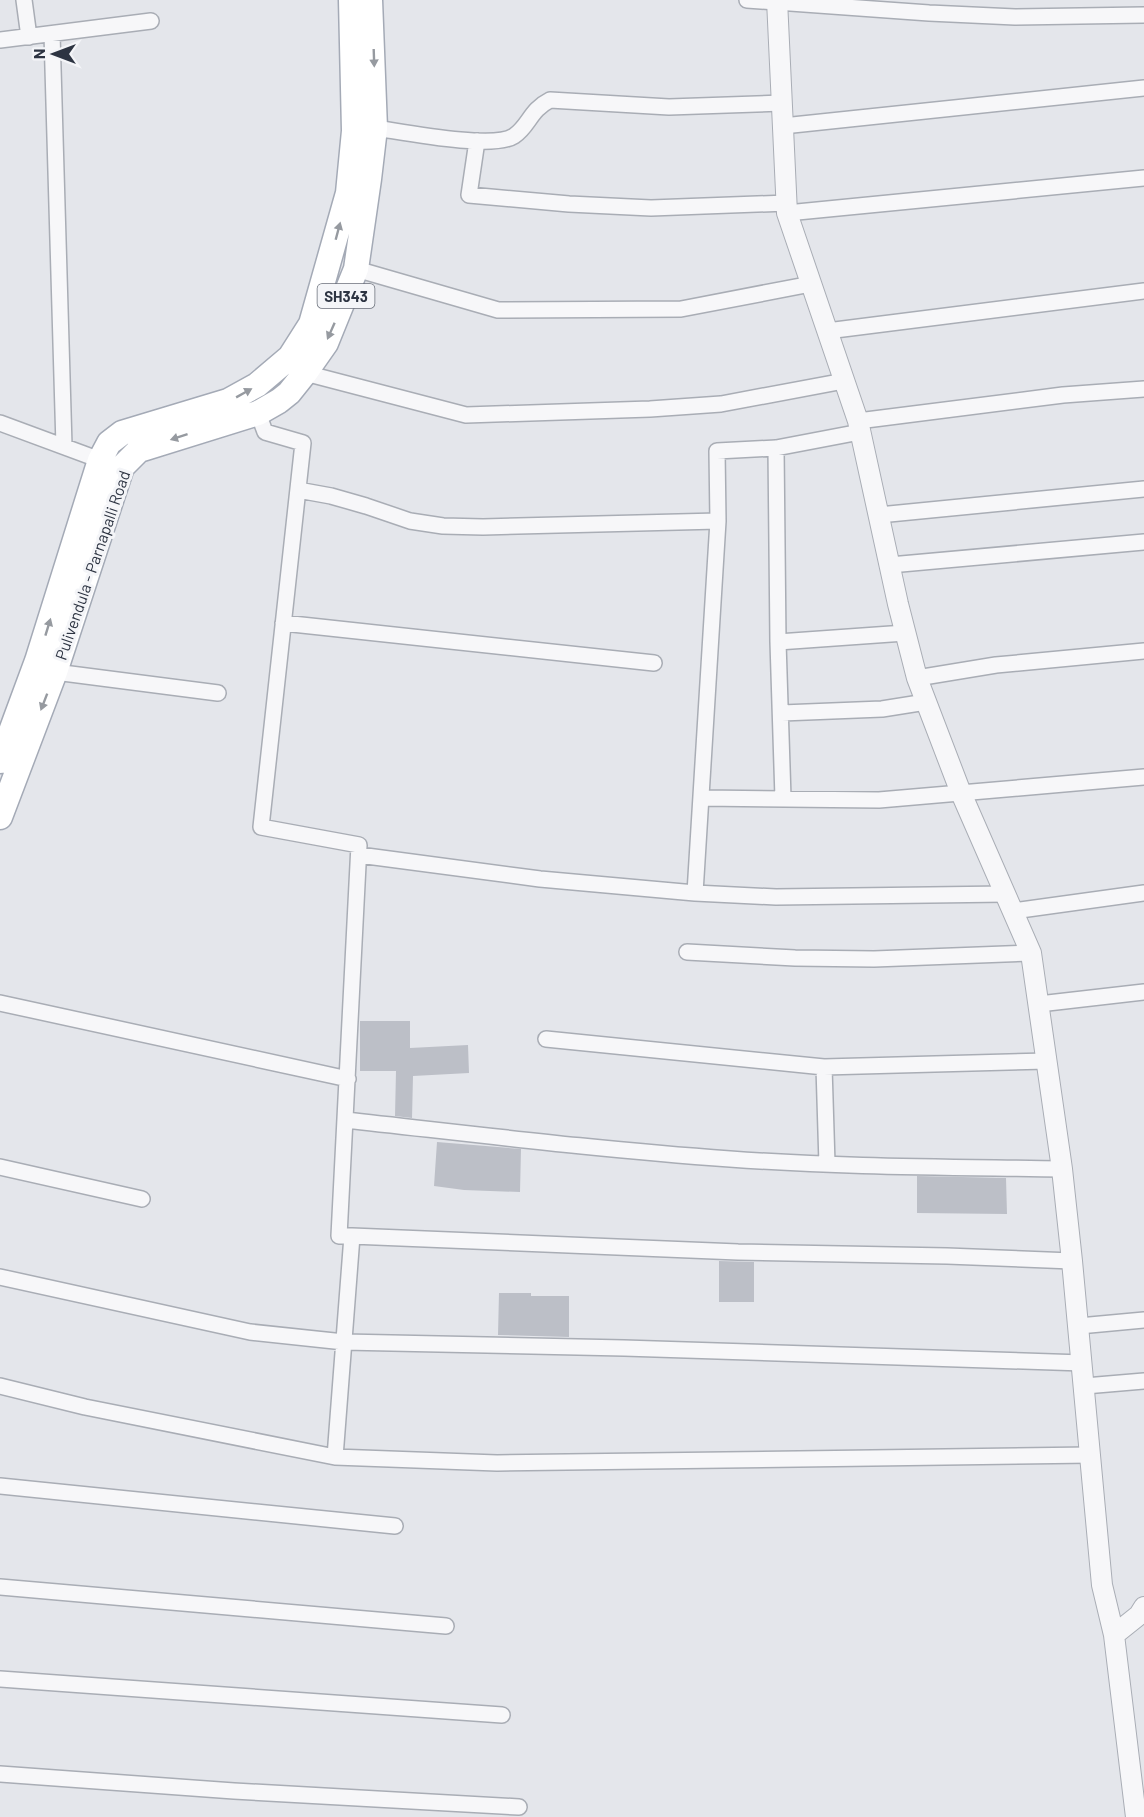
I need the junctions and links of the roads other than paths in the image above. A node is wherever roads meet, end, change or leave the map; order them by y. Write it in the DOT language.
graph roads {
  1 [pos="24,0"];
  2 [pos="351,0"];
  3 [pos="370,0"];
  4 [pos="747,0"];
  5 [pos="777,2"];
  6 [pos="1144,15"];
  7 [pos="151,21"];
  8 [pos="52,34"];
  9 [pos="29,37"];
  10 [pos="0,40"];
  11 [pos="1144,88"];
  12 [pos="782,103"];
  13 [pos="783,126"];
  14 [pos="375,128"];
  15 [pos="477,141"];
  16 [pos="1144,178"];
  17 [pos="787,208"];
  18 [pos="356,269"];
  19 [pos="811,284"];
  20 [pos="1144,291"];
  21 [pos="827,331"];
  22 [pos="305,373"];
  23 [pos="844,381"];
  24 [pos="1144,389"];
  25 [pos="258,413"];
  26 [pos="0,423"];
  27 [pos="859,427"];
  28 [pos="64,446"];
  29 [pos="776,448"];
  30 [pos="111,463"];
  31 [pos="1144,489"];
  32 [pos="298,490"];
  33 [pos="879,515"];
  34 [pos="718,521"];
  35 [pos="1144,542"];
  36 [pos="890,566"];
  37 [pos="284,623"];
  38 [pos="905,633"];
  39 [pos="778,642"];
  40 [pos="1144,651"];
  41 [pos="654,663"];
  42 [pos="55,672"];
  43 [pos="917,678"];
  44 [pos="218,693"];
  45 [pos="926,702"];
  46 [pos="782,713"];
  47 [pos="0,761"];
  48 [pos="1144,777"];
  49 [pos="961,793"];
  50 [pos="701,798"];
  51 [pos="783,798"];
  52 [pos="0,817"];
  53 [pos="359,855"];
  54 [pos="695,893"];
  55 [pos="1144,894"];
  56 [pos="1010,903"];
  57 [pos="687,952"];
  58 [pos="1031,953"];
  59 [pos="1144,992"];
  60 [pos="0,1003"];
  61 [pos="1039,1004"];
  62 [pos="546,1039"];
  63 [pos="1047,1061"];
  64 [pos="824,1067"];
  65 [pos="348,1079"];
  66 [pos="345,1120"];
  67 [pos="827,1164"];
  68 [pos="0,1167"];
  69 [pos="1062,1169"];
  70 [pos="142,1199"];
  71 [pos="351,1236"];
  72 [pos="1072,1261"];
  73 [pos="0,1277"];
  74 [pos="1144,1320"];
  75 [pos="1079,1326"];
  76 [pos="344,1342"];
  77 [pos="1083,1363"];
  78 [pos="1144,1381"];
  79 [pos="0,1386"];
  80 [pos="1085,1386"];
  81 [pos="1091,1455"];
  82 [pos="335,1457"];
  83 [pos="0,1486"];
  84 [pos="395,1526"];
  85 [pos="0,1587"];
  86 [pos="1144,1607"];
  87 [pos="446,1626"];
  88 [pos="1114,1635"];
  89 [pos="0,1678"];
  90 [pos="502,1715"];
  91 [pos="0,1774"];
  92 [pos="519,1807"];
  93 [pos="1136,1817"];
  1 -- 9 [label="street"];
  30 -- 2 [label="main road, Pulivendula - Parnapalli Road, one-way"];
  3 -- 14 [label="main road, Pulivendula - Parnapalli Road / SH343, one-way"];
  4 -- 5 [label="street"];
  5 -- 6 [label="street"];
  5 -- 12 [label="street"];
  7 -- 8 [label="street"];
  8 -- 9 [label="street"];
  8 -- 28 [label="street"];
  9 -- 10 [label="street"];
  11 -- 13 [label="street"];
  12 -- 13 [label="street"];
  12 -- 15 [label="street"];
  13 -- 17 [label="street"];
  14 -- 15 [label="street"];
  14 -- 18 [label="main road, Pulivendula - Parnapalli Road / SH343"];
  15 -- 17 [label="street"];
  16 -- 17 [label="street"];
  17 -- 19 [label="street"];
  18 -- 19 [label="street"];
  18 -- 22 [label="main road, Pulivendula - Parnapalli Road / SH343, one-way"];
  19 -- 21 [label="street"];
  20 -- 21 [label="street"];
  21 -- 23 [label="street"];
  22 -- 23 [label="street"];
  22 -- 25 [label="main road, Pulivendula - Parnapalli Road / SH343"];
  23 -- 27 [label="street"];
  24 -- 27 [label="street"];
  25 -- 30 [label="main road, Pulivendula - Parnapalli Road / SH343, one-way"];
  25 -- 32 [label="street"];
  26 -- 28 [label="street"];
  27 -- 29 [label="street"];
  27 -- 33 [label="street"];
  28 -- 30 [label="street"];
  29 -- 34 [label="street"];
  29 -- 39 [label="street"];
  30 -- 42 [label="main road, Pulivendula - Parnapalli Road"];
  47 -- 30 [label="main road, Pulivendula - Parnapalli Road, one-way"];
  31 -- 33 [label="street"];
  32 -- 34 [label="street"];
  32 -- 37 [label="street"];
  33 -- 36 [label="street"];
  34 -- 50 [label="street"];
  35 -- 36 [label="street"];
  36 -- 38 [label="street"];
  37 -- 41 [label="street"];
  37 -- 53 [label="street"];
  38 -- 39 [label="street"];
  38 -- 43 [label="street"];
  39 -- 46 [label="street"];
  40 -- 43 [label="street"];
  42 -- 44 [label="street"];
  42 -- 52 [label="main road, Pulivendula - Parnapalli Road, one-way"];
  43 -- 45 [label="street"];
  45 -- 46 [label="street"];
  45 -- 49 [label="street"];
  46 -- 51 [label="street"];
  48 -- 49 [label="street"];
  49 -- 51 [label="street"];
  49 -- 56 [label="street"];
  50 -- 51 [label="street"];
  50 -- 54 [label="street"];
  53 -- 54 [label="street"];
  53 -- 65 [label="street"];
  54 -- 56 [label="street"];
  55 -- 56 [label="street"];
  56 -- 58 [label="street"];
  57 -- 58 [label="street"];
  58 -- 61 [label="street"];
  59 -- 61 [label="street"];
  60 -- 65 [label="street"];
  61 -- 63 [label="street"];
  62 -- 64 [label="street"];
  63 -- 64 [label="street"];
  63 -- 69 [label="street"];
  64 -- 67 [label="street"];
  65 -- 66 [label="street"];
  66 -- 67 [label="street"];
  66 -- 71 [label="street"];
  67 -- 69 [label="street"];
  68 -- 70 [label="street"];
  69 -- 72 [label="street"];
  71 -- 72 [label="street"];
  71 -- 76 [label="street"];
  72 -- 75 [label="street"];
  73 -- 76 [label="street"];
  74 -- 75 [label="street"];
  75 -- 77 [label="street"];
  76 -- 77 [label="street"];
  76 -- 82 [label="street"];
  77 -- 80 [label="street"];
  78 -- 80 [label="street"];
  79 -- 82 [label="street"];
  80 -- 81 [label="street"];
  81 -- 82 [label="street"];
  81 -- 88 [label="street"];
  83 -- 84 [label="street"];
  85 -- 87 [label="street"];
  86 -- 88 [label="street"];
  88 -- 93 [label="street"];
  89 -- 90 [label="street"];
  91 -- 92 [label="street"];
}
